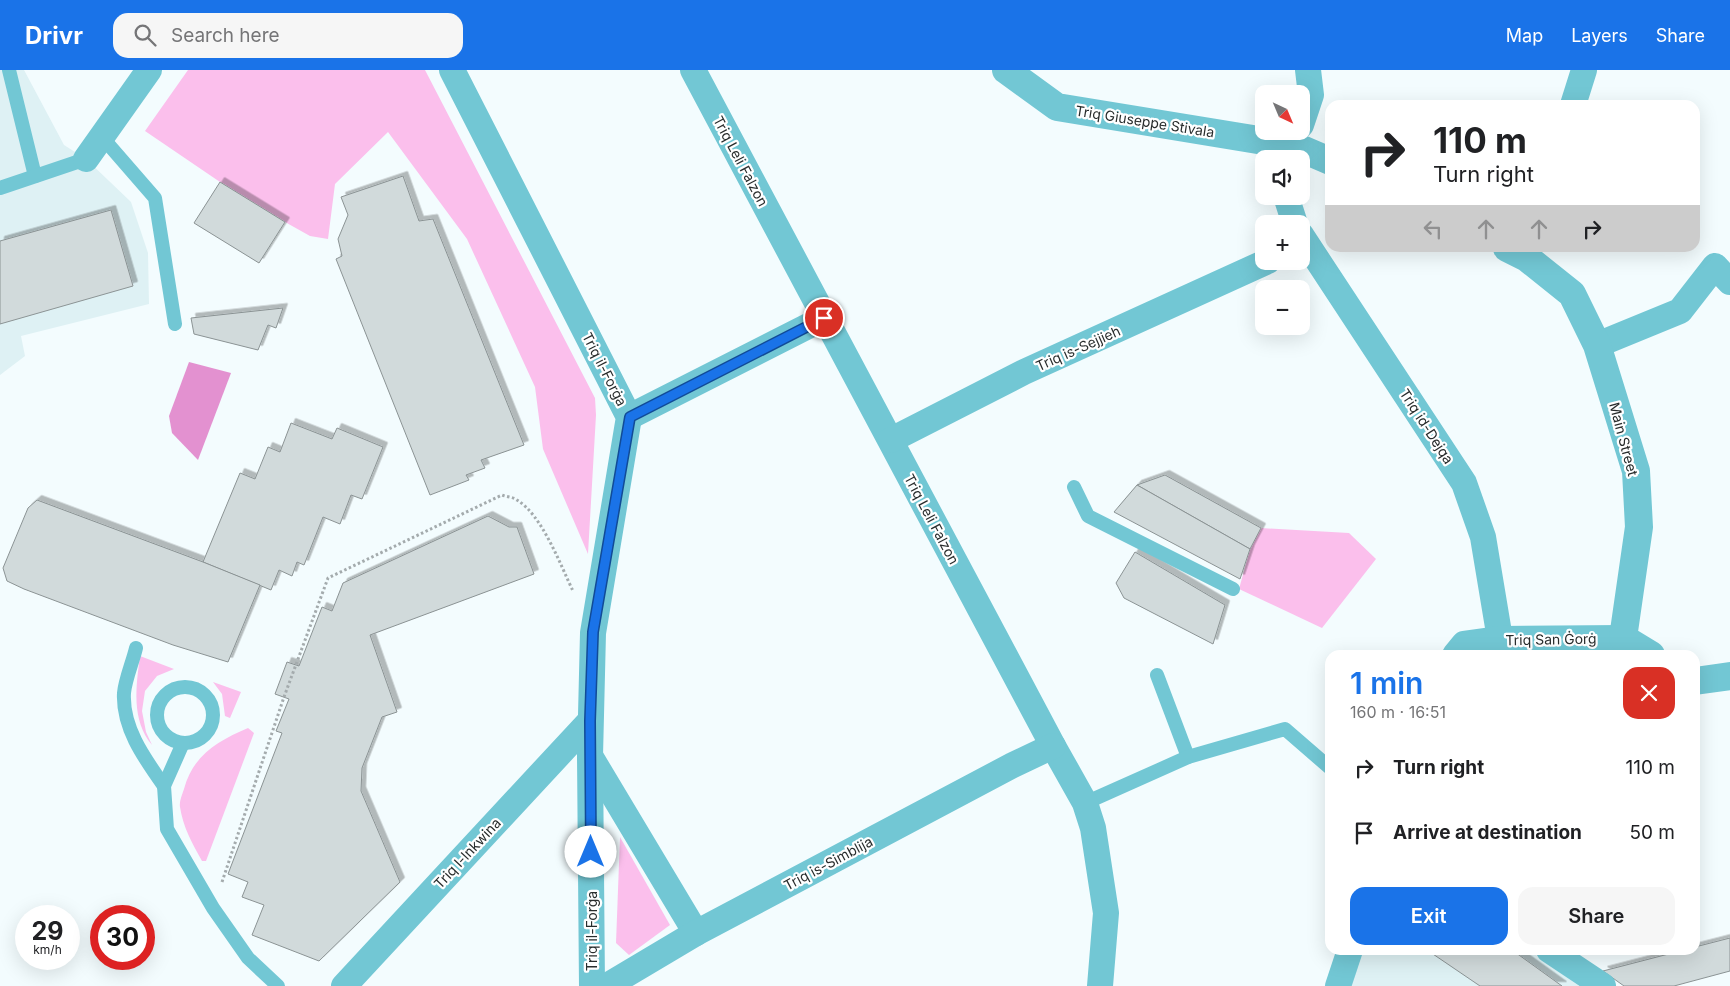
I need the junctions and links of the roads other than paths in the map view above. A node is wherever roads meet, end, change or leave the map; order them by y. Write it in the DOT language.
graph roads {
  1 [pos="9,70"];
  2 [pos="149,70"];
  3 [pos="452,70"];
  4 [pos="693,70"];
  5 [pos="1006,70"];
  6 [pos="1308,70"];
  7 [pos="1584,70"];
  8 [pos="1310,85"];
  9 [pos="1575,100"];
  10 [pos="1255,134"];
  11 [pos="102,137"];
  12 [pos="1297,140"];
  13 [pos="1325,158"];
  14 [pos="86,159"];
  15 [pos="35,176"];
  16 [pos="0,188"];
  17 [pos="1310,249"];
  18 [pos="1522,252"];
  19 [pos="1255,267"];
  20 [pos="1730,282"];
  21 [pos="824,318"];
  22 [pos="174,324"];
  23 [pos="1597,345"];
  24 [pos="630,417"];
  25 [pos="891,440"];
  26 [pos="1074,486"];
  27 [pos="1233,590"];
  28 [pos="1623,638"];
  29 [pos="1500,639"];
  30 [pos="136,648"];
  31 [pos="1459,650"];
  32 [pos="1643,650"];
  33 [pos="1157,675"];
  34 [pos="1730,676"];
  35 [pos="1700,679"];
  36 [pos="590,721"];
  37 [pos="183,743"];
  38 [pos="1053,746"];
  39 [pos="590,756"];
  40 [pos="1188,757"];
  41 [pos="1325,764"];
  42 [pos="164,786"];
  43 [pos="1085,803"];
  44 [pos="696,934"];
  45 [pos="1348,955"];
  46 [pos="1557,955"];
  47 [pos="278,986"];
  48 [pos="344,986"];
  49 [pos="592,986"];
  50 [pos="607,986"];
  51 [pos="1100,986"];
  52 [pos="1338,986"];
  53 [pos="1604,986"];
  1 -- 15 [label="lane"];
  2 -- 11 [label="street"];
  3 -- 24 [label="street, Triq il-Forġa"];
  4 -- 21 [label="street, Triq Leli Falzon"];
  5 -- 10 [label="street, Triq Giuseppe Stivala"];
  6 -- 8 [label="street"];
  7 -- 9 [label="street"];
  11 -- 14 [label="street"];
  11 -- 22 [label="lane"];
  12 -- 13 [label="street"];
  14 -- 15 [label="lane"];
  15 -- 16 [label="lane"];
  17 -- 29 [label="street, Triq id-Dejqa"];
  18 -- 23 [label="street, Main Street"];
  19 -- 25 [label="street, Triq is-Sejjieh"];
  20 -- 23 [label="street"];
  21 -- 24 [label="street"];
  21 -- 25 [label="street, Triq Leli Falzon"];
  23 -- 28 [label="street, Main Street"];
  24 -- 36 [label="street, Triq il-Forġa"];
  25 -- 38 [label="street, Triq Leli Falzon"];
  26 -- 27 [label="lane"];
  28 -- 29 [label="street, Triq San Ġorġ"];
  28 -- 32 [label="street"];
  29 -- 31 [label="street, Triq San Ġorġ"];
  30 -- 42 [label="lane"];
  33 -- 40 [label="lane"];
  34 -- 35 [label="street"];
  36 -- 39 [label="street, Triq il-Forġa"];
  36 -- 48 [label="street, Triq l-Inkwina"];
  37 -- 37 [label="lane"];
  37 -- 42 [label="lane"];
  38 -- 43 [label="street, Triq Leli Falzon"];
  38 -- 44 [label="street, Triq is-Simblija"];
  39 -- 44 [label="street"];
  39 -- 49 [label="street, Triq il-Forġa"];
  40 -- 41 [label="lane"];
  40 -- 43 [label="lane"];
  42 -- 47 [label="lane"];
  43 -- 51 [label="street, Triq Leli Falzon"];
  44 -- 50 [label="street, Triq is-Simblija"];
  45 -- 52 [label="street"];
  46 -- 53 [label="street"];
}
